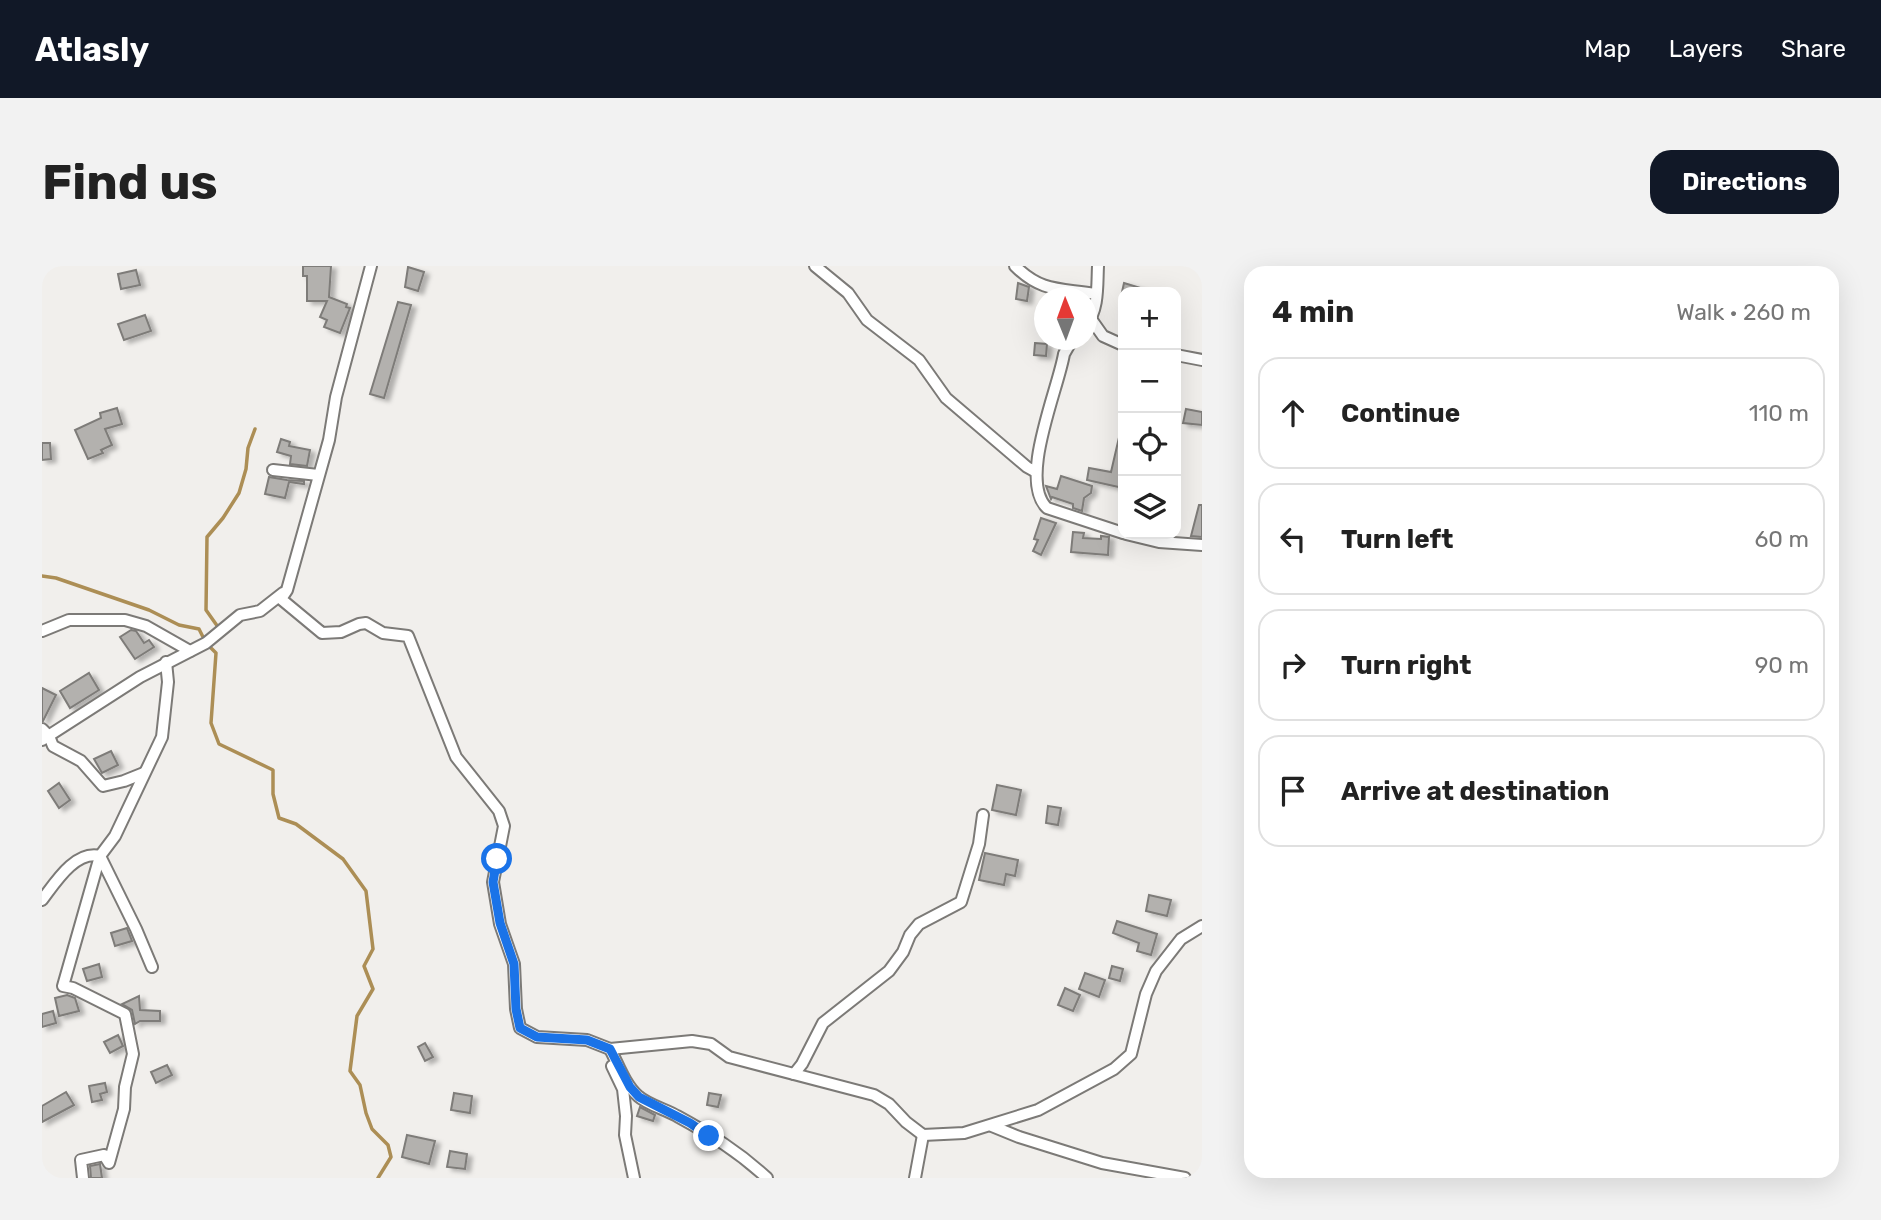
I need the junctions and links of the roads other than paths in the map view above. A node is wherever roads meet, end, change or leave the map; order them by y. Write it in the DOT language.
graph roads {
  1 [pos="371,266"];
  2 [pos="815,266"];
  3 [pos="1015,266"];
  4 [pos="1098,266"];
  5 [pos="1044,287"];
  6 [pos="1096,287"];
  7 [pos="1097,330"];
  8 [pos="1118,343"];
  9 [pos="1065,350"];
  10 [pos="1181,356"];
  11 [pos="1202,360"];
  12 [pos="273,470"];
  13 [pos="1036,472"];
  14 [pos="318,475"];
  15 [pos="1118,531"];
  16 [pos="1147,539"];
  17 [pos="1202,545"];
  18 [pos="287,590"];
  19 [pos="42,631"];
  20 [pos="190,651"];
  21 [pos="166,662"];
  22 [pos="44,735"];
  23 [pos="144,773"];
  24 [pos="983,814"];
  25 [pos="100,856"];
  26 [pos="42,900"];
  27 [pos="1202,926"];
  28 [pos="152,967"];
  29 [pos="610,1049"];
  30 [pos="794,1074"];
  31 [pos="992,1126"];
  32 [pos="923,1135"];
  33 [pos="83,1178"];
  34 [pos="634,1178"];
  35 [pos="767,1178"];
  36 [pos="915,1178"];
  37 [pos="1185,1178"];
  1 -- 14 [label="street"];
  2 -- 13 [label="street"];
  3 -- 5 [label="street"];
  4 -- 6 [label="street"];
  7 -- 8 [label="street"];
  9 -- 13 [label="street"];
  10 -- 11 [label="street"];
  12 -- 14 [label="street"];
  13 -- 15 [label="street"];
  14 -- 18 [label="street"];
  16 -- 17 [label="street"];
  18 -- 20 [label="street"];
  18 -- 29 [label="street"];
  19 -- 20 [label="street"];
  20 -- 21 [label="street"];
  21 -- 22 [label="street"];
  21 -- 23 [label="street"];
  22 -- 23 [label="street"];
  23 -- 25 [label="street"];
  24 -- 30 [label="street"];
  25 -- 26 [label="street"];
  25 -- 28 [label="street"];
  25 -- 33 [label="street"];
  27 -- 31 [label="street"];
  29 -- 30 [label="street"];
  29 -- 34 [label="street"];
  29 -- 35 [label="street"];
  30 -- 32 [label="street"];
  31 -- 32 [label="street"];
  31 -- 37 [label="street"];
  32 -- 36 [label="street"];
}
